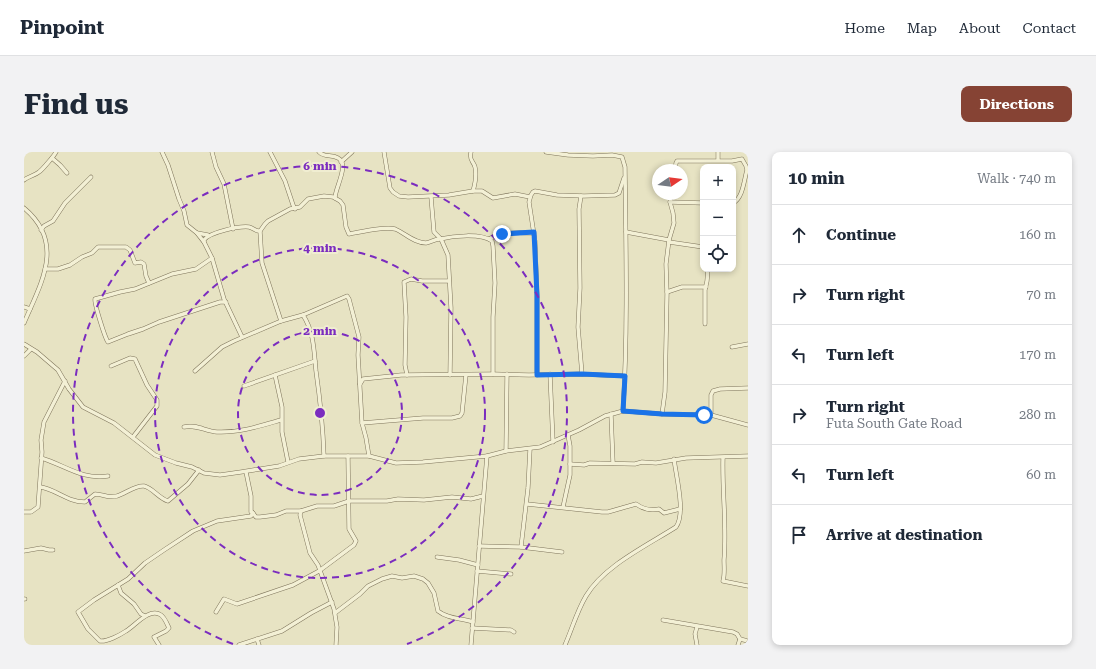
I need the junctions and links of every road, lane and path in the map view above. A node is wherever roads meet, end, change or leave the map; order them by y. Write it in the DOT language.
graph roads {
  1 [pos="56,152"];
  2 [pos="162,152"];
  3 [pos="212,152"];
  4 [pos="270,152"];
  5 [pos="319,152"];
  6 [pos="352,152"];
  7 [pos="384,152"];
  8 [pos="471,152"];
  9 [pos="546,152"];
  10 [pos="718,152"];
  11 [pos="610,153"];
  12 [pos="577,154"];
  13 [pos="52,158"];
  14 [pos="718,160"];
  15 [pos="341,162"];
  16 [pos="676,164"];
  17 [pos="747,166"];
  18 [pos="66,173"];
  19 [pos="625,176"];
  20 [pos="91,178"];
  21 [pos="24,180"];
  22 [pos="473,191"];
  23 [pos="581,196"];
  24 [pos="431,197"];
  25 [pos="530,197"];
  26 [pos="336,198"];
  27 [pos="736,201"];
  28 [pos="670,202"];
  29 [pos="700,203"];
  30 [pos="24,208"];
  31 [pos="295,208"];
  32 [pos="233,229"];
  33 [pos="41,230"];
  34 [pos="260,231"];
  35 [pos="534,232"];
  36 [pos="626,232"];
  37 [pos="197,233"];
  38 [pos="208,235"];
  39 [pos="441,238"];
  40 [pos="489,239"];
  41 [pos="669,241"];
  42 [pos="204,242"];
  43 [pos="700,246"];
  44 [pos="212,258"];
  45 [pos="45,269"];
  46 [pos="708,272"];
  47 [pos="449,281"];
  48 [pos="149,283"];
  49 [pos="706,287"];
  50 [pos="667,292"];
  51 [pos="226,302"];
  52 [pos="24,307"];
  53 [pos="30,309"];
  54 [pos="303,315"];
  55 [pos="281,321"];
  56 [pos="24,323"];
  57 [pos="705,324"];
  58 [pos="242,337"];
  59 [pos="24,344"];
  60 [pos="748,344"];
  61 [pos="732,347"];
  62 [pos="31,349"];
  63 [pos="24,356"];
  64 [pos="315,361"];
  65 [pos="111,366"];
  66 [pos="195,371"];
  67 [pos="466,374"];
  68 [pos="493,374"];
  69 [pos="507,374"];
  70 [pos="550,374"];
  71 [pos="582,374"];
  72 [pos="275,375"];
  73 [pos="359,375"];
  74 [pos="407,375"];
  75 [pos="450,375"];
  76 [pos="537,375"];
  77 [pos="625,376"];
  78 [pos="363,379"];
  79 [pos="65,381"];
  80 [pos="360,384"];
  81 [pos="244,386"];
  82 [pos="748,388"];
  83 [pos="623,411"];
  84 [pos="611,414"];
  85 [pos="662,414"];
  86 [pos="711,415"];
  87 [pos="281,420"];
  88 [pos="362,423"];
  89 [pos="748,426"];
  90 [pos="184,427"];
  91 [pos="568,435"];
  92 [pos="133,437"];
  93 [pos="553,442"];
  94 [pos="530,449"];
  95 [pos="506,451"];
  96 [pos="324,456"];
  97 [pos="348,456"];
  98 [pos="369,456"];
  99 [pos="487,456"];
  100 [pos="748,456"];
  101 [pos="41,458"];
  102 [pos="723,458"];
  103 [pos="674,459"];
  104 [pos="288,462"];
  105 [pos="613,463"];
  106 [pos="570,464"];
  107 [pos="199,470"];
  108 [pos="246,472"];
  109 [pos="108,476"];
  110 [pos="40,487"];
  111 [pos="483,496"];
  112 [pos="349,501"];
  113 [pos="527,504"];
  114 [pos="563,508"];
  115 [pos="680,509"];
  116 [pos="301,511"];
  117 [pos="24,512"];
  118 [pos="251,512"];
  119 [pos="479,546"];
  120 [pos="521,547"];
  121 [pos="53,550"];
  122 [pos="24,551"];
  123 [pos="562,552"];
  124 [pos="437,557"];
  125 [pos="478,565"];
  126 [pos="319,571"];
  127 [pos="477,571"];
  128 [pos="511,574"];
  129 [pos="118,585"];
  130 [pos="748,586"];
  131 [pos="332,602"];
  132 [pos="138,612"];
  133 [pos="216,612"];
  134 [pos="335,613"];
  135 [pos="145,616"];
  136 [pos="139,620"];
  137 [pos="663,620"];
  138 [pos="473,622"];
  139 [pos="697,627"];
  140 [pos="472,628"];
  141 [pos="514,632"];
  142 [pos="257,639"];
  143 [pos="740,639"];
  144 [pos="748,641"];
  145 [pos="159,645"];
  146 [pos="238,645"];
  147 [pos="259,645"];
  148 [pos="336,645"];
  149 [pos="471,645"];
  150 [pos="565,645"];
  151 [pos="697,645"];
  152 [pos="738,645"];
  1 -- 13 [label="street"];
  2 -- 37 [label="street"];
  3 -- 32 [label="street"];
  4 -- 31 [label="street"];
  5 -- 15 [label="street"];
  6 -- 15 [label="street"];
  7 -- 24 [label="street"];
  8 -- 22 [label="street"];
  9 -- 12 [label="street"];
  10 -- 14 [label="street"];
  11 -- 12 [label="street"];
  11 -- 19 [label="street"];
  13 -- 18 [label="street"];
  13 -- 21 [label="street"];
  14 -- 16 [label="street"];
  14 -- 17 [label="street"];
  15 -- 26 [label="street"];
  17 -- 27 [label="street"];
  19 -- 23 [label="street"];
  19 -- 36 [label="street"];
  20 -- 33 [label="street"];
  22 -- 24 [label="street"];
  22 -- 25 [label="street"];
  23 -- 25 [label="street"];
  23 -- 71 [label="street"];
  24 -- 39 [label="street"];
  25 -- 35 [label="street"];
  26 -- 31 [label="street"];
  26 -- 39 [label="street"];
  28 -- 29 [label="street"];
  28 -- 41 [label="street"];
  30 -- 33 [label="street"];
  31 -- 34 [label="street"];
  32 -- 34 [label="street"];
  32 -- 38 [label="street"];
  33 -- 45 [label="street"];
  34 -- 55 [label="street"];
  35 -- 40 [label="street"];
  35 -- 76 [label="street"];
  36 -- 41 [label="street"];
  36 -- 77 [label="street"];
  37 -- 38 [label="street"];
  37 -- 42 [label="street"];
  38 -- 42 [label="street"];
  39 -- 40 [label="street"];
  39 -- 47 [label="street"];
  40 -- 68 [label="street"];
  41 -- 43 [label="street"];
  41 -- 50 [label="street"];
  42 -- 44 [label="street"];
  44 -- 48 [label="street"];
  44 -- 51 [label="street"];
  45 -- 48 [label="street"];
  45 -- 53 [label="street"];
  46 -- 49 [label="street"];
  47 -- 74 [label="street"];
  47 -- 75 [label="street"];
  48 -- 51 [label="street"];
  49 -- 50 [label="street"];
  49 -- 57 [label="street"];
  50 -- 85 [label="street"];
  51 -- 58 [label="street"];
  52 -- 53 [label="street"];
  53 -- 56 [label="street"];
  54 -- 55 [label="street"];
  54 -- 64 [label="street"];
  54 -- 73 [label="street"];
  55 -- 58 [label="street"];
  58 -- 66 [label="street"];
  59 -- 62 [label="street"];
  60 -- 61 [label="street"];
  62 -- 63 [label="street"];
  62 -- 79 [label="street"];
  64 -- 72 [label="street"];
  64 -- 96 [label="street"];
  65 -- 92 [label="street"];
  67 -- 68 [label="street"];
  67 -- 75 [label="street"];
  67 -- 88 [label="street"];
  68 -- 69 [label="street"];
  69 -- 76 [label="street"];
  69 -- 95 [label="street"];
  70 -- 71 [label="street"];
  70 -- 76 [label="street"];
  70 -- 93 [label="street"];
  71 -- 77 [label="street"];
  72 -- 81 [label="street"];
  72 -- 87 [label="street"];
  73 -- 78 [label="street"];
  73 -- 80 [label="street"];
  74 -- 75 [label="street"];
  74 -- 78 [label="street"];
  77 -- 83 [label="street"];
  78 -- 80 [label="street"];
  79 -- 92 [label="street"];
  79 -- 101 [label="street"];
  80 -- 88 [label="street"];
  82 -- 86 [label="street"];
  83 -- 84 [label="street"];
  83 -- 85 [label="street"];
  84 -- 91 [label="street"];
  84 -- 105 [label="street"];
  85 -- 86 [label="street"];
  86 -- 89 [label="street"];
  87 -- 90 [label="street"];
  87 -- 104 [label="street"];
  88 -- 98 [label="street"];
  91 -- 93 [label="street"];
  91 -- 106 [label="street"];
  92 -- 107 [label="street"];
  93 -- 94 [label="street"];
  94 -- 95 [label="street"];
  94 -- 113 [label="street"];
  95 -- 99 [label="street"];
  96 -- 97 [label="street"];
  96 -- 104 [label="street"];
  97 -- 98 [label="street"];
  97 -- 112 [label="street"];
  98 -- 99 [label="street"];
  99 -- 111 [label="street"];
  100 -- 102 [label="street"];
  101 -- 109 [label="street"];
  101 -- 110 [label="street"];
  102 -- 103 [label="street"];
  102 -- 130 [label="street"];
  103 -- 105 [label="street"];
  103 -- 115 [label="street"];
  104 -- 108 [label="street"];
  105 -- 106 [label="street"];
  106 -- 114 [label="street"];
  107 -- 108 [label="street"];
  107 -- 110 [label="street"];
  108 -- 118 [label="street"];
  110 -- 117 [label="street"];
  111 -- 112 [label="street"];
  111 -- 119 [label="street"];
  112 -- 116 [label="street"];
  112 -- 126 [label="street"];
  113 -- 114 [label="street"];
  113 -- 120 [label="street"];
  114 -- 115 [label="street"];
  115 -- 150 [label="street"];
  116 -- 118 [label="street"];
  116 -- 126 [label="street"];
  118 -- 129 [label="street"];
  119 -- 120 [label="street"];
  119 -- 125 [label="street"];
  120 -- 123 [label="street"];
  121 -- 122 [label="street"];
  124 -- 125 [label="street"];
  125 -- 127 [label="street"];
  126 -- 131 [label="street"];
  126 -- 133 [label="street"];
  127 -- 128 [label="street"];
  127 -- 138 [label="street"];
  129 -- 132 [label="street"];
  129 -- 136 [label="street"];
  131 -- 134 [label="street"];
  131 -- 142 [label="street"];
  132 -- 135 [label="street"];
  132 -- 136 [label="street"];
  134 -- 138 [label="street"];
  134 -- 148 [label="street"];
  135 -- 136 [label="street"];
  135 -- 145 [label="street"];
  137 -- 139 [label="street"];
  138 -- 140 [label="street"];
  139 -- 143 [label="street"];
  139 -- 151 [label="street"];
  140 -- 141 [label="street"];
  140 -- 149 [label="street"];
  142 -- 146 [label="street"];
  142 -- 147 [label="street"];
  143 -- 144 [label="street"];
  143 -- 152 [label="street"];
}
